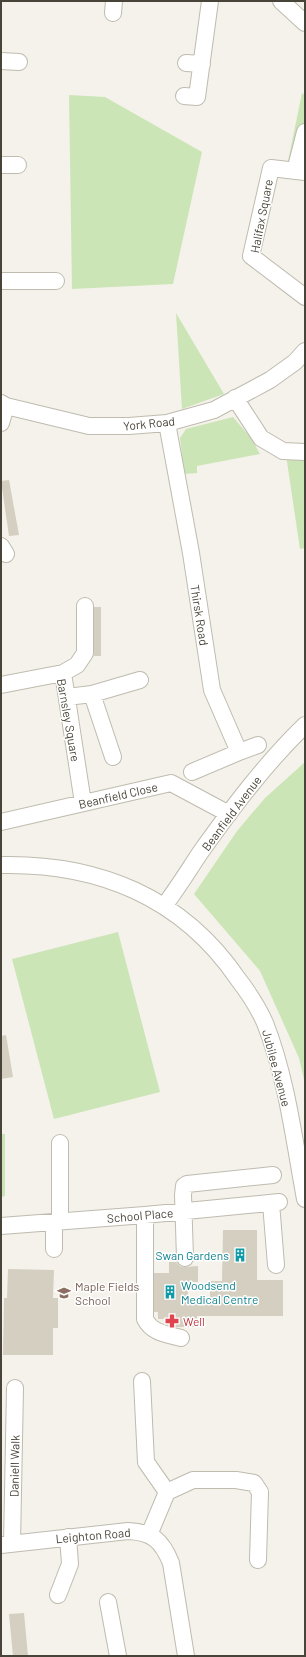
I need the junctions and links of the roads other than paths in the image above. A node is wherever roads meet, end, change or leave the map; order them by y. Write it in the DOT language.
graph roads {
  1 [pos="210,1"];
  2 [pos="281,1"];
  3 [pos="305,23"];
  4 [pos="1,61"];
  5 [pos="19,62"];
  6 [pos="184,96"];
  7 [pos="305,132"];
  8 [pos="1,165"];
  9 [pos="18,165"];
  10 [pos="300,172"];
  11 [pos="1,281"];
  12 [pos="56,281"];
  13 [pos="305,297"];
  14 [pos="305,351"];
  15 [pos="235,398"];
  16 [pos="4,404"];
  17 [pos="1,423"];
  18 [pos="167,423"];
  19 [pos="305,452"];
  20 [pos="85,606"];
  21 [pos="63,673"];
  22 [pos="140,680"];
  23 [pos="1,685"];
  24 [pos="92,694"];
  25 [pos="67,697"];
  26 [pos="305,725"];
  27 [pos="258,745"];
  28 [pos="239,752"];
  29 [pos="113,757"];
  30 [pos="192,772"];
  31 [pos="83,804"];
  32 [pos="229,814"];
  33 [pos="1,822"];
  34 [pos="1,864"];
  35 [pos="164,906"];
  36 [pos="60,1142"];
  37 [pos="273,1175"];
  38 [pos="305,1200"];
  39 [pos="184,1211"];
  40 [pos="145,1215"];
  41 [pos="57,1222"];
  42 [pos="1,1226"];
  43 [pos="54,1249"];
  44 [pos="185,1258"];
  45 [pos="276,1265"];
  46 [pos="181,1338"];
  47 [pos="142,1381"];
  48 [pos="18,1396"];
  49 [pos="167,1492"];
  50 [pos="150,1535"];
  51 [pos="68,1537"];
  52 [pos="7,1544"];
  53 [pos="258,1560"];
  54 [pos="58,1595"];
  55 [pos="108,1602"];
  56 [pos="118,1656"];
  57 [pos="186,1656"];
  1 -- 6 [label="street"];
  2 -- 3 [label="street"];
  4 -- 5 [label="street"];
  7 -- 10 [label="street"];
  8 -- 9 [label="street"];
  10 -- 13 [label="street, Halifax Square"];
  11 -- 12 [label="street"];
  14 -- 15 [label="street, York Road"];
  15 -- 18 [label="street, York Road"];
  15 -- 19 [label="street"];
  16 -- 17 [label="street"];
  16 -- 18 [label="street, York Road"];
  18 -- 28 [label="street, Thirsk Road"];
  20 -- 21 [label="street"];
  21 -- 23 [label="street, Barnsley Square"];
  21 -- 25 [label="street, Barnsley Square"];
  22 -- 24 [label="street"];
  24 -- 25 [label="street"];
  24 -- 29 [label="street"];
  25 -- 31 [label="street, Barnsley Square"];
  26 -- 32 [label="street, Beanfield Avenue"];
  27 -- 28 [label="street"];
  28 -- 30 [label="street"];
  31 -- 32 [label="street, Beanfield Close"];
  31 -- 33 [label="street, Beanfield Close"];
  32 -- 35 [label="street, Beanfield Avenue"];
  34 -- 35 [label="street, Jubilee Avenue"];
  35 -- 38 [label="street, Jubilee Avenue"];
  36 -- 41 [label="street"];
  37 -- 39 [label="street"];
  39 -- 40 [label="street, School Place"];
  39 -- 44 [label="street"];
  39 -- 45 [label="street, School Place"];
  40 -- 41 [label="street, School Place"];
  40 -- 46 [label="street"];
  41 -- 42 [label="street, School Place"];
  41 -- 43 [label="street"];
  47 -- 49 [label="street"];
  48 -- 52 [label="street, Daniell Walk"];
  49 -- 50 [label="street"];
  49 -- 53 [label="street"];
  50 -- 51 [label="street, Leighton Road"];
  50 -- 57 [label="street"];
  51 -- 52 [label="street, Leighton Road"];
  51 -- 54 [label="street"];
  55 -- 56 [label="street"];
}
